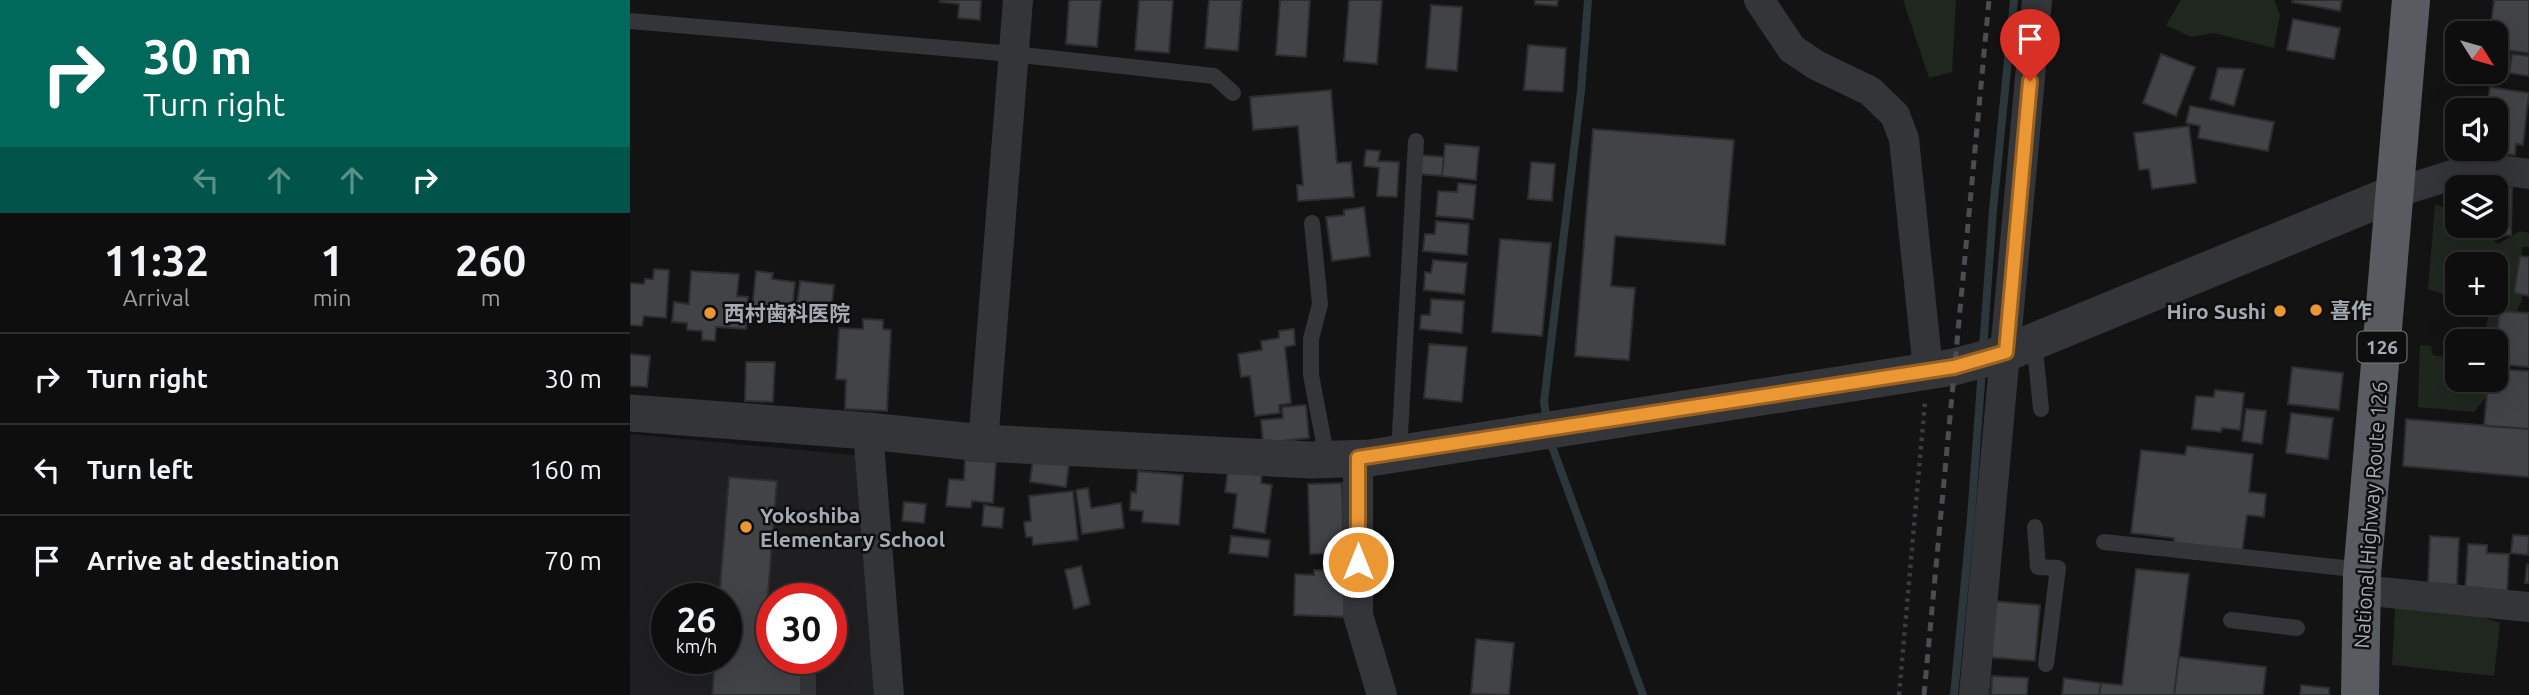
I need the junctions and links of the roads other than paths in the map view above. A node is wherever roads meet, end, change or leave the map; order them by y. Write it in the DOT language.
graph roads {
  1 [pos="1018,0"];
  2 [pos="1759,0"];
  3 [pos="2037,0"];
  4 [pos="2411,0"];
  5 [pos="630,21"];
  6 [pos="1013,54"];
  7 [pos="1233,93"];
  8 [pos="1416,141"];
  9 [pos="2529,174"];
  10 [pos="2395,193"];
  11 [pos="1312,223"];
  12 [pos="2014,349"];
  13 [pos="1928,370"];
  14 [pos="2042,409"];
  15 [pos="630,413"];
  16 [pos="868,431"];
  17 [pos="983,443"];
  18 [pos="1399,453"];
  19 [pos="1343,459"];
  20 [pos="2035,527"];
  21 [pos="2104,542"];
  22 [pos="2362,580"];
  23 [pos="2529,607"];
  24 [pos="2231,621"];
  25 [pos="2297,628"];
  26 [pos="2046,664"];
  27 [pos="808,674"];
  28 [pos="807,695"];
  29 [pos="889,695"];
  30 [pos="1382,695"];
  31 [pos="1974,695"];
  32 [pos="2360,695"];
  1 -- 6 [label="street"];
  2 -- 13 [label="street"];
  3 -- 12 [label="street"];
  4 -- 10 [label="highway, National Highway Route 126 / 126"];
  5 -- 6 [label="lane"];
  6 -- 7 [label="lane"];
  6 -- 17 [label="street"];
  8 -- 18 [label="lane"];
  9 -- 10 [label="street"];
  10 -- 12 [label="street"];
  10 -- 22 [label="highway, National Highway Route 126 / 126"];
  11 -- 19 [label="lane"];
  12 -- 13 [label="street"];
  12 -- 14 [label="lane"];
  12 -- 31 [label="street"];
  13 -- 18 [label="street"];
  15 -- 16 [label="street"];
  16 -- 17 [label="street"];
  16 -- 29 [label="street"];
  17 -- 19 [label="street"];
  18 -- 19 [label="street"];
  19 -- 30 [label="street"];
  20 -- 26 [label="lane"];
  21 -- 22 [label="lane"];
  22 -- 23 [label="street"];
  22 -- 32 [label="highway, National Highway Route 126 / 126"];
  24 -- 25 [label="lane"];
  27 -- 28 [label="lane"];
}
